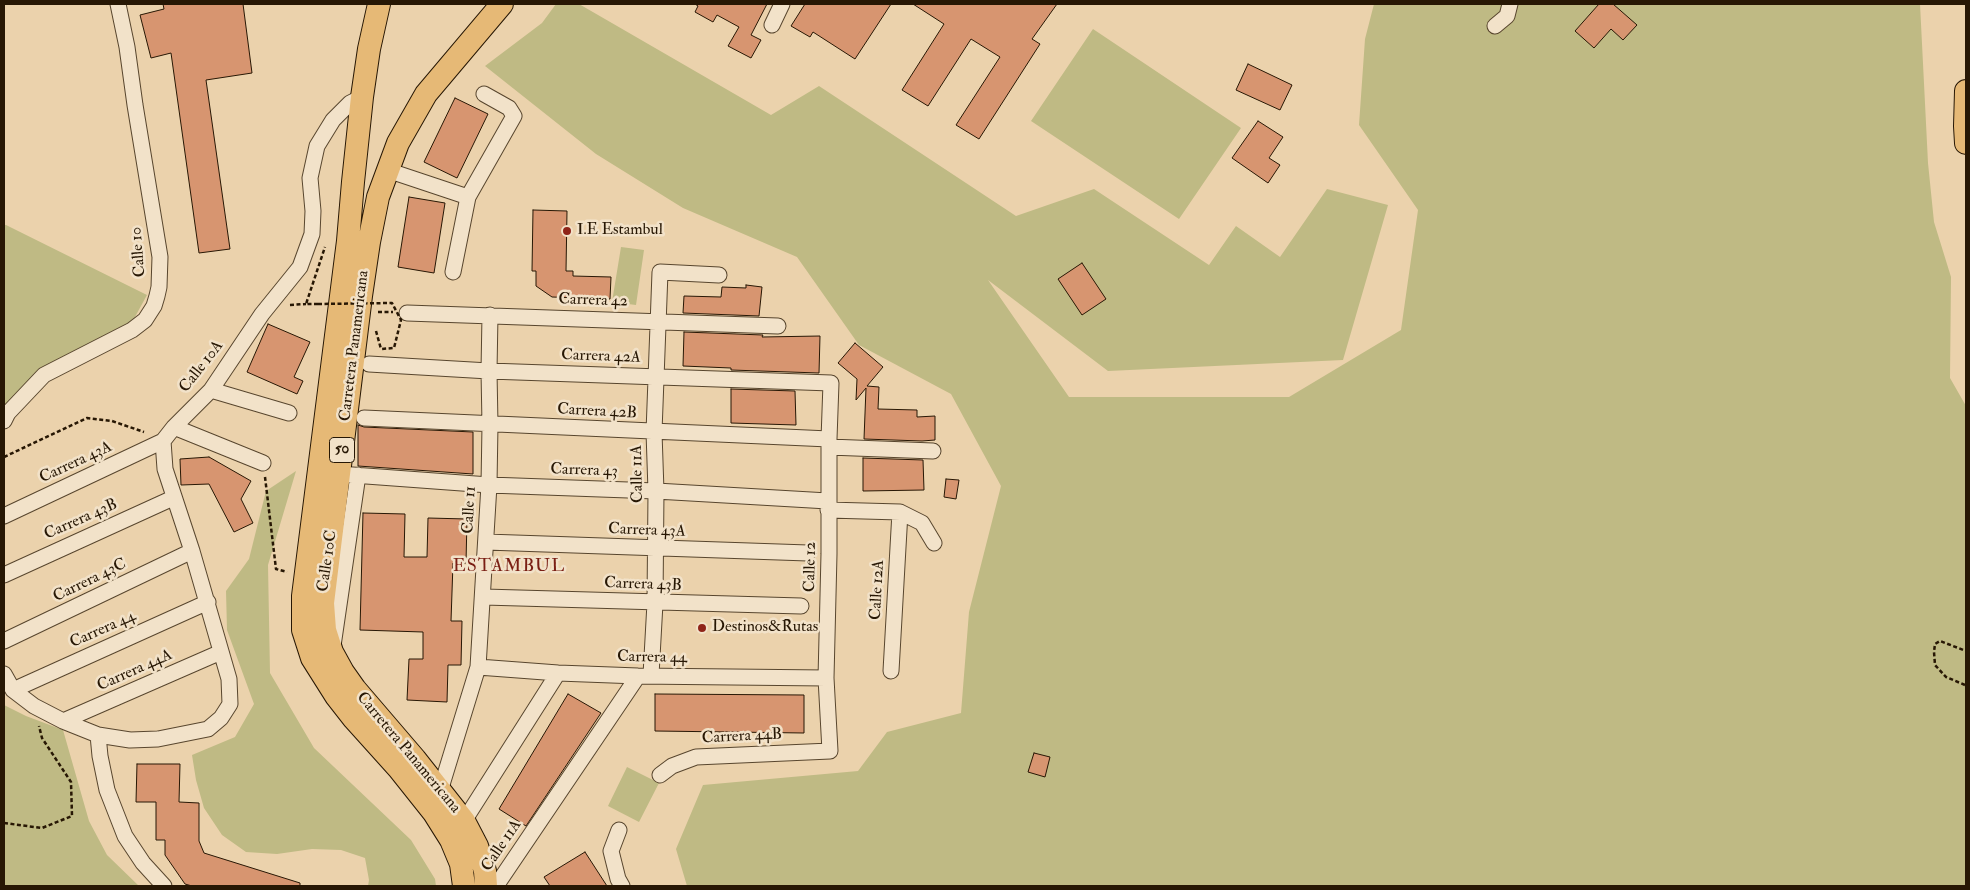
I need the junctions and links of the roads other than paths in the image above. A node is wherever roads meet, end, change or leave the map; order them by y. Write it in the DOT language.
graph roads {
  1 [pos="118,4"];
  2 [pos="379,4"];
  3 [pos="502,4"];
  4 [pos="782,4"];
  5 [pos="1510,4"];
  6 [pos="772,25"];
  7 [pos="1495,26"];
  8 [pos="1966,91"];
  9 [pos="484,94"];
  10 [pos="362,97"];
  11 [pos="1966,143"];
  12 [pos="387,170"];
  13 [pos="468,196"];
  14 [pos="454,272"];
  15 [pos="719,275"];
  16 [pos="407,312"];
  17 [pos="490,315"];
  18 [pos="658,320"];
  19 [pos="778,326"];
  20 [pos="369,364"];
  21 [pos="488,371"];
  22 [pos="655,377"];
  23 [pos="832,383"];
  24 [pos="211,390"];
  25 [pos="289,413"];
  26 [pos="364,418"];
  27 [pos="4,421"];
  28 [pos="490,425"];
  29 [pos="174,427"];
  30 [pos="654,432"];
  31 [pos="163,441"];
  32 [pos="829,443"];
  33 [pos="933,451"];
  34 [pos="263,463"];
  35 [pos="348,475"];
  36 [pos="489,485"];
  37 [pos="656,491"];
  38 [pos="173,498"];
  39 [pos="828,506"];
  40 [pos="900,512"];
  41 [pos="4,516"];
  42 [pos="486,542"];
  43 [pos="934,543"];
  44 [pos="655,548"];
  45 [pos="192,551"];
  46 [pos="808,553"];
  47 [pos="4,574"];
  48 [pos="484,597"];
  49 [pos="208,602"];
  50 [pos="655,603"];
  51 [pos="801,606"];
  52 [pos="4,641"];
  53 [pos="221,652"];
  54 [pos="478,667"];
  55 [pos="891,670"];
  56 [pos="558,673"];
  57 [pos="4,674"];
  58 [pos="645,675"];
  59 [pos="826,678"];
  60 [pos="13,690"];
  61 [pos="63,721"];
  62 [pos="98,735"];
  63 [pos="830,751"];
  64 [pos="660,775"];
  65 [pos="440,791"];
  66 [pos="464,820"];
  67 [pos="619,830"];
  68 [pos="164,886"];
  69 [pos="464,886"];
  70 [pos="486,886"];
  71 [pos="496,886"];
  72 [pos="622,886"];
  1 -- 27 [label="street, Calle 10"];
  2 -- 10 [label="highway, Carretera Panamericana / 50"];
  3 -- 12 [label="highway, Carretera Panamericana / 50"];
  4 -- 6 [label="street"];
  5 -- 7 [label="street"];
  8 -- 11 [label="highway"];
  9 -- 13 [label="street"];
  10 -- 24 [label="street, Calle 10A"];
  10 -- 69 [label="highway, Carretera Panamericana / 50"];
  12 -- 13 [label="street"];
  12 -- 35 [label="highway, Carretera Panamericana / 50"];
  13 -- 14 [label="street"];
  15 -- 18 [label="street, Calle 11A"];
  16 -- 17 [label="street, Carrera 42"];
  17 -- 18 [label="street, Carrera 42"];
  17 -- 21 [label="street, Calle 11"];
  18 -- 19 [label="street, Carrera 42"];
  18 -- 22 [label="street, Calle 11A"];
  20 -- 21 [label="street, Carrera 42A"];
  21 -- 22 [label="street, Carrera 42A"];
  21 -- 28 [label="street, Calle 11"];
  22 -- 23 [label="street, Carrera 42A"];
  22 -- 30 [label="street, Calle 11A"];
  23 -- 32 [label="street, Calle 12"];
  24 -- 25 [label="street"];
  24 -- 29 [label="street, Calle 10A"];
  26 -- 28 [label="street, Carrera 42B"];
  28 -- 30 [label="street, Carrera 42B"];
  28 -- 36 [label="street, Calle 11"];
  29 -- 31 [label="street, Calle 10A"];
  29 -- 34 [label="street"];
  30 -- 32 [label="street, Carrera 42B"];
  30 -- 37 [label="street, Calle 11A"];
  31 -- 38 [label="street"];
  31 -- 41 [label="street, Carrera 43A"];
  32 -- 33 [label="street, Carrera 42B"];
  32 -- 39 [label="street, Calle 12"];
  35 -- 36 [label="street, Carrera 43"];
  35 -- 65 [label="highway, Carretera Panamericana / 50"];
  36 -- 37 [label="street, Carrera 43"];
  36 -- 42 [label="street, Calle 11"];
  37 -- 39 [label="street, Carrera 43"];
  37 -- 44 [label="street, Calle 11A"];
  38 -- 45 [label="street"];
  38 -- 47 [label="street, Carrera 43B"];
  39 -- 40 [label="street, Carrera 43"];
  39 -- 59 [label="street, Calle 12"];
  40 -- 43 [label="street"];
  40 -- 55 [label="street, Calle 12A"];
  42 -- 44 [label="street, Carrera 43A"];
  42 -- 48 [label="street, Calle 11"];
  44 -- 46 [label="street, Carrera 43A"];
  44 -- 50 [label="street, Calle 11A"];
  45 -- 49 [label="street"];
  45 -- 52 [label="street, Carrera 43C"];
  48 -- 50 [label="street, Carrera 43B"];
  48 -- 54 [label="street, Calle 11"];
  49 -- 53 [label="street"];
  49 -- 60 [label="street, Carrera 44"];
  50 -- 51 [label="street, Carrera 43B"];
  50 -- 58 [label="street, Calle 11A"];
  53 -- 61 [label="street, Carrera 44A"];
  53 -- 62 [label="street"];
  54 -- 56 [label="street, Carrera 44"];
  54 -- 65 [label="street, Calle 11"];
  56 -- 58 [label="street, Carrera 44"];
  56 -- 66 [label="street"];
  57 -- 60 [label="street"];
  58 -- 59 [label="street, Carrera 44"];
  58 -- 71 [label="street, Calle 11A"];
  59 -- 63 [label="street, Calle 12"];
  60 -- 61 [label="street"];
  61 -- 62 [label="street"];
  62 -- 68 [label="street"];
  63 -- 64 [label="street, Carrera 44B"];
  65 -- 66 [label="highway, Carretera Panamericana / 50"];
  66 -- 70 [label="highway, Carretera Panamericana / 50"];
  67 -- 72 [label="street"];
}
